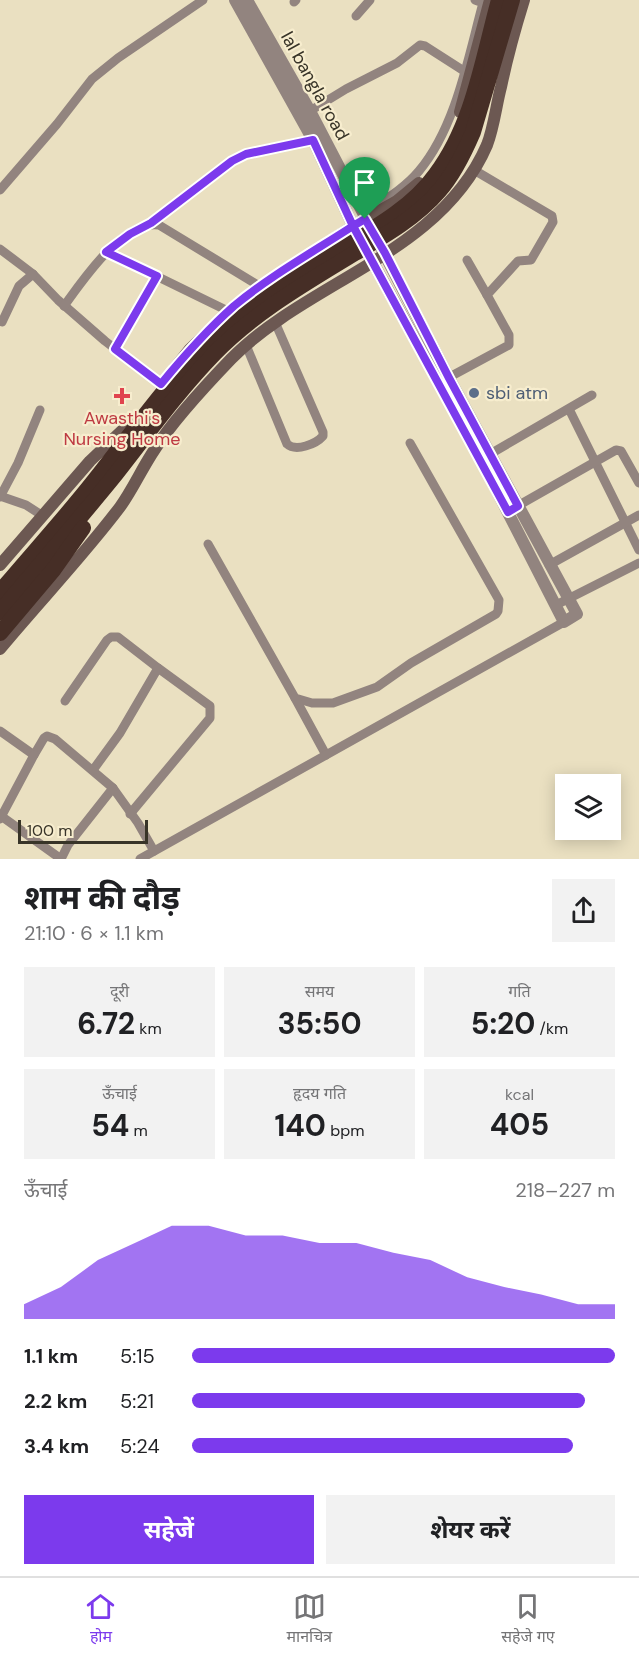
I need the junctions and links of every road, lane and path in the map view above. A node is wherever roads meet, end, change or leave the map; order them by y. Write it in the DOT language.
graph roads {
  1 [pos="203,0"];
  2 [pos="235,0"];
  3 [pos="247,0"];
  4 [pos="370,0"];
  5 [pos="512,0"];
  6 [pos="524,0"];
  7 [pos="486,1"];
  8 [pos="356,16"];
  9 [pos="464,71"];
  10 [pos="310,111"];
  11 [pos="313,140"];
  12 [pos="474,170"];
  13 [pos="0,190"];
  14 [pos="364,217"];
  15 [pos="151,223"];
  16 [pos="353,226"];
  17 [pos="0,249"];
  18 [pos="106,252"];
  19 [pos="385,253"];
  20 [pos="467,260"];
  21 [pos="373,261"];
  22 [pos="33,274"];
  23 [pos="157,276"];
  24 [pos="261,287"];
  25 [pos="487,295"];
  26 [pos="64,306"];
  27 [pos="228,311"];
  28 [pos="410,316"];
  29 [pos="2,322"];
  30 [pos="275,322"];
  31 [pos="246,345"];
  32 [pos="115,349"];
  33 [pos="444,380"];
  34 [pos="161,384"];
  35 [pos="592,395"];
  36 [pos="569,409"];
  37 [pos="40,410"];
  38 [pos="410,443"];
  39 [pos="485,457"];
  40 [pos="596,463"];
  41 [pos="111,480"];
  42 [pos="92,483"];
  43 [pos="639,483"];
  44 [pos="0,496"];
  45 [pos="513,509"];
  46 [pos="639,515"];
  47 [pos="43,516"];
  48 [pos="625,522"];
  49 [pos="208,544"];
  50 [pos="639,550"];
  51 [pos="639,563"];
  52 [pos="0,565"];
  53 [pos="549,565"];
  54 [pos="0,579"];
  55 [pos="0,592"];
  56 [pos="568,599"];
  57 [pos="556,605"];
  58 [pos="0,612"];
  59 [pos="564,622"];
  60 [pos="0,633"];
  61 [pos="0,649"];
  62 [pos="158,668"];
  63 [pos="295,698"];
  64 [pos="65,701"];
  65 [pos="0,730"];
  66 [pos="34,755"];
  67 [pos="326,755"];
  68 [pos="93,770"];
  69 [pos="113,789"];
  70 [pos="130,814"];
  71 [pos="1,817"];
  72 [pos="154,851"];
  73 [pos="61,859"];
  74 [pos="140,859"];
  1 -- 13 [label="street"];
  2 -- 11 [label="street, lal bangla road"];
  3 -- 10 [label="street, lal bangla road"];
  4 -- 8 [label="street"];
  5 -- 41 [label="highway"];
  6 -- 12 [label="main road"];
  7 -- 9 [label="street"];
  7 -- 14 [label="main road"];
  7 -- 42 [label="highway"];
  9 -- 10 [label="street"];
  9 -- 14 [label="street"];
  10 -- 14 [label="street, lal bangla road"];
  11 -- 15 [label="street"];
  11 -- 16 [label="street, lal bangla road"];
  12 -- 19 [label="main road"];
  12 -- 25 [label="street"];
  14 -- 16 [label="main road"];
  14 -- 19 [label="street, lal bangla road"];
  15 -- 18 [label="street"];
  15 -- 24 [label="street"];
  16 -- 21 [label="street, lal bangla road"];
  16 -- 24 [label="main road"];
  17 -- 22 [label="street"];
  18 -- 23 [label="street"];
  18 -- 26 [label="street"];
  19 -- 21 [label="main road"];
  19 -- 28 [label="street, lal bangla road"];
  20 -- 25 [label="street"];
  21 -- 28 [label="street, lal bangla road"];
  21 -- 30 [label="main road"];
  22 -- 26 [label="street"];
  22 -- 29 [label="street"];
  23 -- 27 [label="street"];
  23 -- 32 [label="street"];
  24 -- 27 [label="main road"];
  25 -- 33 [label="street"];
  26 -- 32 [label="street"];
  27 -- 34 [label="main road"];
  28 -- 33 [label="street"];
  30 -- 31 [label="main road"];
  30 -- 31 [label="street"];
  31 -- 61 [label="main road"];
  32 -- 34 [label="street"];
  33 -- 39 [label="street"];
  34 -- 47 [label="main road"];
  35 -- 36 [label="street"];
  36 -- 39 [label="street"];
  36 -- 40 [label="street"];
  37 -- 44 [label="street"];
  38 -- 63 [label="street"];
  39 -- 45 [label="street"];
  40 -- 43 [label="street"];
  40 -- 45 [label="street"];
  40 -- 48 [label="street"];
  41 -- 58 [label="highway"];
  41 -- 60 [label="highway"];
  42 -- 54 [label="highway"];
  42 -- 55 [label="highway"];
  44 -- 47 [label="street"];
  45 -- 53 [label="street"];
  45 -- 57 [label="street"];
  46 -- 48 [label="street"];
  47 -- 52 [label="main road"];
  48 -- 50 [label="street"];
  48 -- 53 [label="street"];
  49 -- 63 [label="street"];
  51 -- 56 [label="street"];
  53 -- 56 [label="street"];
  56 -- 57 [label="street"];
  56 -- 59 [label="street"];
  57 -- 59 [label="street"];
  59 -- 67 [label="street"];
  62 -- 64 [label="street"];
  62 -- 68 [label="street"];
  62 -- 70 [label="street"];
  63 -- 67 [label="street"];
  65 -- 66 [label="street"];
  66 -- 68 [label="street"];
  66 -- 71 [label="street"];
  67 -- 72 [label="street"];
  68 -- 69 [label="street"];
  69 -- 70 [label="street"];
  69 -- 73 [label="street"];
  70 -- 72 [label="street"];
  71 -- 73 [label="street"];
  72 -- 74 [label="street"];
}
